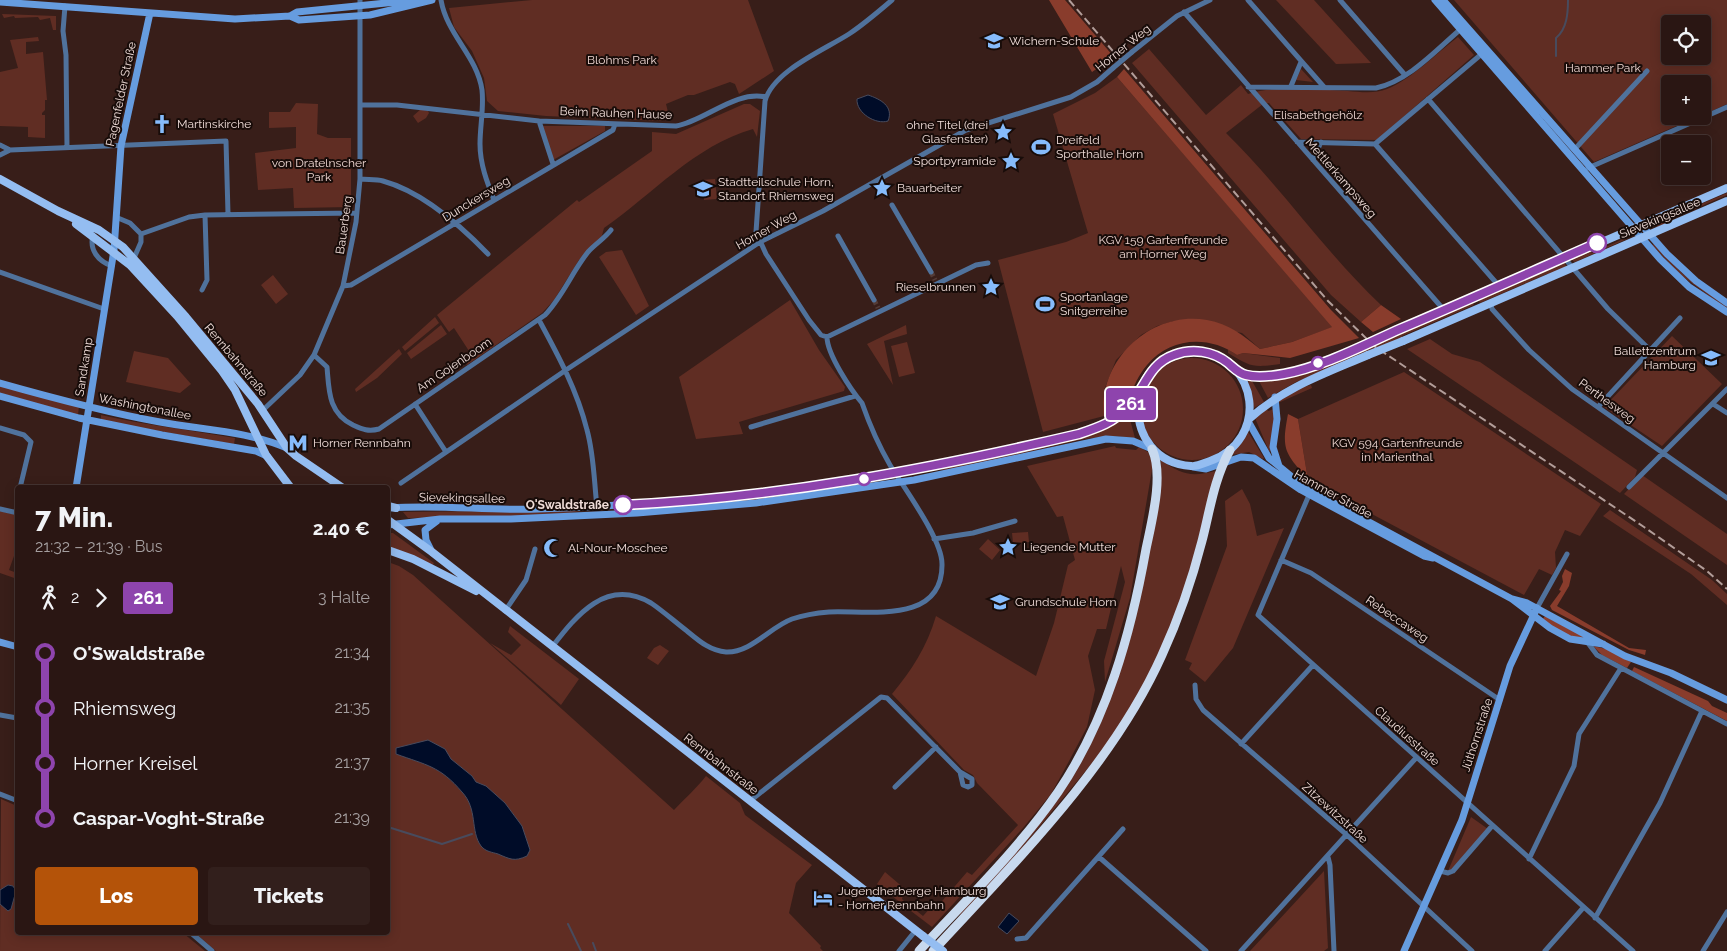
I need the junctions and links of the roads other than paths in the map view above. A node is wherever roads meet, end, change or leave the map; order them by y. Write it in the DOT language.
graph roads {
  1 [pos="432,0"];
  2 [pos="441,0"];
  3 [pos="892,0"];
  4 [pos="1210,0"];
  5 [pos="1248,0"];
  6 [pos="1340,0"];
  7 [pos="1435,0"];
  8 [pos="1444,0"];
  9 [pos="0,2"];
  10 [pos="420,2"];
  11 [pos="360,3"];
  12 [pos="65,6"];
  13 [pos="150,12"];
  14 [pos="1184,12"];
  15 [pos="290,16"];
  16 [pos="359,16"];
  17 [pos="1463,27"];
  18 [pos="1484,52"];
  19 [pos="1301,62"];
  20 [pos="1647,71"];
  21 [pos="1405,76"];
  22 [pos="1291,86"];
  23 [pos="1248,87"];
  24 [pos="1324,87"];
  25 [pos="766,97"];
  26 [pos="1428,99"];
  27 [pos="360,104"];
  28 [pos="1727,107"];
  29 [pos="482,115"];
  30 [pos="539,120"];
  31 [pos="615,124"];
  32 [pos="1296,142"];
  33 [pos="1321,142"];
  34 [pos="1375,144"];
  35 [pos="0,145"];
  36 [pos="121,146"];
  37 [pos="67,148"];
  38 [pos="10,150"];
  39 [pos="1574,150"];
  40 [pos="0,155"];
  41 [pos="1312,160"];
  42 [pos="553,164"];
  43 [pos="1586,169"];
  44 [pos="0,179"];
  45 [pos="360,179"];
  46 [pos="1727,188"];
  47 [pos="494,200"];
  48 [pos="1727,201"];
  49 [pos="892,205"];
  50 [pos="58,212"];
  51 [pos="228,214"];
  52 [pos="357,214"];
  53 [pos="205,215"];
  54 [pos="118,218"];
  55 [pos="454,224"];
  56 [pos="1637,227"];
  57 [pos="611,230"];
  58 [pos="141,234"];
  59 [pos="1649,234"];
  60 [pos="93,235"];
  61 [pos="838,236"];
  62 [pos="1641,238"];
  63 [pos="115,241"];
  64 [pos="760,242"];
  65 [pos="114,250"];
  66 [pos="488,254"];
  67 [pos="1565,257"];
  68 [pos="134,258"];
  69 [pos="988,264"];
  70 [pos="112,266"];
  71 [pos="1573,268"];
  72 [pos="0,272"];
  73 [pos="931,272"];
  74 [pos="343,286"];
  75 [pos="1499,286"];
  76 [pos="202,290"];
  77 [pos="874,300"];
  78 [pos="1727,303"];
  79 [pos="1491,304"];
  80 [pos="104,309"];
  81 [pos="1444,310"];
  82 [pos="1727,312"];
  83 [pos="1680,318"];
  84 [pos="539,320"];
  85 [pos="827,337"];
  86 [pos="1650,350"];
  87 [pos="314,355"];
  88 [pos="566,370"];
  89 [pos="1237,371"];
  90 [pos="0,383"];
  91 [pos="1141,388"];
  92 [pos="1727,389"];
  93 [pos="0,396"];
  94 [pos="855,396"];
  95 [pos="1275,397"];
  96 [pos="415,404"];
  97 [pos="1714,404"];
  98 [pos="89,407"];
  99 [pos="1598,407"];
  100 [pos="263,410"];
  101 [pos="1727,413"];
  102 [pos="87,420"];
  103 [pos="1248,420"];
  104 [pos="751,426"];
  105 [pos="0,428"];
  106 [pos="256,438"];
  107 [pos="287,448"];
  108 [pos="1152,449"];
  109 [pos="1230,450"];
  110 [pos="446,452"];
  111 [pos="1664,454"];
  112 [pos="267,456"];
  113 [pos="1223,464"];
  114 [pos="1193,467"];
  115 [pos="1280,468"];
  116 [pos="896,474"];
  117 [pos="901,482"];
  118 [pos="401,483"];
  119 [pos="21,485"];
  120 [pos="76,485"];
  121 [pos="289,485"];
  122 [pos="339,485"];
  123 [pos="1629,487"];
  124 [pos="1309,495"];
  125 [pos="1727,498"];
  126 [pos="390,507"];
  127 [pos="597,507"];
  128 [pos="0,509"];
  129 [pos="15,513"];
  130 [pos="598,516"];
  131 [pos="440,519"];
  132 [pos="1015,522"];
  133 [pos="390,523"];
  134 [pos="390,524"];
  135 [pos="934,539"];
  136 [pos="535,548"];
  137 [pos="390,551"];
  138 [pos="432,552"];
  139 [pos="1567,554"];
  140 [pos="1433,558"];
  141 [pos="1281,560"];
  142 [pos="484,595"];
  143 [pos="1512,600"];
  144 [pos="1538,608"];
  145 [pos="505,611"];
  146 [pos="1533,616"];
  147 [pos="0,642"];
  148 [pos="1588,643"];
  149 [pos="1603,644"];
  150 [pos="15,646"];
  151 [pos="552,647"];
  152 [pos="1313,665"];
  153 [pos="1621,668"];
  154 [pos="1195,685"];
  155 [pos="1500,700"];
  156 [pos="1727,700"];
  157 [pos="1702,711"];
  158 [pos="0,714"];
  159 [pos="15,718"];
  160 [pos="1727,724"];
  161 [pos="1241,744"];
  162 [pos="936,747"];
  163 [pos="1416,758"];
  164 [pos="960,772"];
  165 [pos="895,787"];
  166 [pos="0,794"];
  167 [pos="15,800"];
  168 [pos="750,801"];
  169 [pos="1467,804"];
  170 [pos="1492,826"];
  171 [pos="1123,829"];
  172 [pos="1346,835"];
  173 [pos="1099,857"];
  174 [pos="1328,857"];
  175 [pos="1529,859"];
  176 [pos="1440,871"];
  177 [pos="1423,906"];
  178 [pos="1583,908"];
  179 [pos="1727,912"];
  180 [pos="1595,918"];
  181 [pos="916,930"];
  182 [pos="193,935"];
  183 [pos="1017,939"];
  184 [pos="212,951"];
  185 [pos="899,951"];
  186 [pos="919,951"];
  187 [pos="933,951"];
  188 [pos="943,951"];
  189 [pos="1206,951"];
  190 [pos="1241,951"];
  191 [pos="1334,951"];
  192 [pos="1404,951"];
  193 [pos="1472,951"];
  194 [pos="1545,951"];
  195 [pos="1633,951"];
  196 [pos="1703,951"];
  1 -- 10 [label="main road"];
  2 -- 29 [label="street"];
  3 -- 25 [label="street"];
  4 -- 14 [label="street, Horner Weg"];
  5 -- 19 [label="street"];
  6 -- 21 [label="street"];
  7 -- 17 [label="main road"];
  8 -- 17 [label="main road"];
  9 -- 12 [label="main road"];
  10 -- 11 [label="main road"];
  10 -- 16 [label="main road"];
  11 -- 15 [label="main road"];
  11 -- 16 [label="street, Bauerberg"];
  12 -- 13 [label="main road"];
  12 -- 37 [label="street"];
  13 -- 15 [label="main road"];
  13 -- 36 [label="main road, Pagenfelder Straße"];
  14 -- 23 [label="street, Mettlerkampsweg"];
  14 -- 64 [label="street, Horner Weg, bridge"];
  15 -- 16 [label="main road"];
  16 -- 27 [label="street, Bauerberg"];
  17 -- 18 [label="main road"];
  17 -- 21 [label="street"];
  18 -- 26 [label="street"];
  18 -- 39 [label="main road"];
  18 -- 43 [label="main road"];
  19 -- 22 [label="street"];
  19 -- 24 [label="street"];
  20 -- 39 [label="street"];
  21 -- 24 [label="street"];
  22 -- 23 [label="street"];
  22 -- 24 [label="street"];
  23 -- 32 [label="street, Mettlerkampsweg"];
  25 -- 31 [label="street, Beim Rauhen Hause"];
  25 -- 64 [label="street"];
  26 -- 34 [label="street"];
  26 -- 67 [label="street"];
  27 -- 29 [label="street, Beim Rauhen Hause"];
  27 -- 45 [label="street, Bauerberg"];
  28 -- 43 [label="street"];
  29 -- 30 [label="street, Beim Rauhen Hause"];
  29 -- 47 [label="street"];
  30 -- 31 [label="street, Beim Rauhen Hause"];
  30 -- 42 [label="street"];
  31 -- 42 [label="street, Dunckersweg"];
  32 -- 33 [label="street"];
  32 -- 41 [label="street, Mettlerkampsweg"];
  33 -- 34 [label="street"];
  33 -- 41 [label="street"];
  34 -- 75 [label="street"];
  35 -- 38 [label="street"];
  36 -- 37 [label="street"];
  36 -- 51 [label="street"];
  36 -- 54 [label="main road, Pagenfelder Straße"];
  37 -- 38 [label="street"];
  38 -- 40 [label="street"];
  39 -- 43 [label="main road"];
  41 -- 81 [label="street, Mettlerkampsweg"];
  42 -- 47 [label="street, Dunckersweg"];
  43 -- 56 [label="main road"];
  44 -- 50 [label="main road"];
  45 -- 52 [label="street, Bauerberg"];
  45 -- 55 [label="street"];
  46 -- 56 [label="main road, Sievekingsallee"];
  47 -- 55 [label="street, Dunckersweg"];
  48 -- 59 [label="main road, Sievekingsallee"];
  49 -- 73 [label="street"];
  50 -- 60 [label="main road, Rennbahnstraße"];
  50 -- 63 [label="main road, Rennbahnstraße"];
  51 -- 52 [label="street"];
  51 -- 53 [label="street"];
  52 -- 74 [label="street, Bauerberg"];
  53 -- 58 [label="street"];
  53 -- 76 [label="street"];
  54 -- 58 [label="street"];
  54 -- 63 [label="main road, Pagenfelder Straße"];
  55 -- 66 [label="street"];
  55 -- 74 [label="street, Dunckersweg"];
  56 -- 59 [label="main road"];
  56 -- 62 [label="main road"];
  56 -- 67 [label="main road, Sievekingsallee"];
  57 -- 84 [label="street, Am Gojenboom"];
  58 -- 68 [label="street"];
  59 -- 62 [label="main road, Sievekingsallee"];
  59 -- 78 [label="main road"];
  60 -- 65 [label="main road, Rennbahnstraße"];
  60 -- 70 [label="street"];
  61 -- 77 [label="street"];
  62 -- 71 [label="main road, Sievekingsallee"];
  62 -- 82 [label="main road"];
  63 -- 65 [label="main road, Pagenfelder Straße"];
  63 -- 68 [label="main road, Rennbahnstraße"];
  64 -- 85 [label="street"];
  64 -- 88 [label="street, Horner Weg"];
  65 -- 70 [label="main road, Sandkamp"];
  65 -- 106 [label="main road, Rennbahnstraße"];
  67 -- 71 [label="street"];
  67 -- 75 [label="main road, Sievekingsallee"];
  68 -- 100 [label="main road, Rennbahnstraße"];
  69 -- 85 [label="street"];
  70 -- 80 [label="main road, Sandkamp"];
  71 -- 79 [label="main road, Sievekingsallee"];
  71 -- 86 [label="street"];
  72 -- 80 [label="street"];
  74 -- 87 [label="street, Bauerberg"];
  75 -- 81 [label="main road, Sievekingsallee"];
  79 -- 95 [label="main road, Sievekingsallee, bridge"];
  79 -- 99 [label="street, Perthesweg"];
  80 -- 98 [label="main road, Sandkamp"];
  81 -- 89 [label="main road, Sievekingsallee, bridge"];
  83 -- 86 [label="street"];
  84 -- 88 [label="street"];
  84 -- 96 [label="street, Am Gojenboom"];
  85 -- 94 [label="street"];
  86 -- 99 [label="street"];
  87 -- 96 [label="street, Am Gojenboom"];
  87 -- 100 [label="street, Bauerberg"];
  88 -- 110 [label="street, Horner Weg"];
  88 -- 127 [label="street"];
  89 -- 91 [label="main road, Sievekingsallee"];
  89 -- 103 [label="main road, Sievekingsallee"];
  90 -- 98 [label="main road, Washingtonallee"];
  91 -- 108 [label="main road, Sievekingsallee"];
  91 -- 116 [label="main road, Sievekingsallee"];
  92 -- 97 [label="street"];
  93 -- 102 [label="main road, Washingtonallee"];
  94 -- 104 [label="street"];
  94 -- 116 [label="street"];
  95 -- 103 [label="main road, Sievekingsallee"];
  95 -- 115 [label="main road"];
  96 -- 110 [label="street"];
  97 -- 101 [label="street"];
  97 -- 111 [label="street"];
  98 -- 102 [label="main road, Sandkamp"];
  98 -- 106 [label="main road, Washingtonallee"];
  99 -- 111 [label="street, Perthesweg"];
  100 -- 107 [label="main road, Rennbahnstraße"];
  102 -- 112 [label="main road, Washingtonallee"];
  102 -- 120 [label="main road, Sandkamp"];
  103 -- 109 [label="main road, Sievekingsallee"];
  103 -- 115 [label="main road, Hammer Straße"];
  105 -- 119 [label="street"];
  106 -- 107 [label="main road, Washingtonallee"];
  106 -- 112 [label="main road, Rennbahnstraße"];
  107 -- 122 [label="main road, Rennbahnstraße"];
  108 -- 114 [label="main road, Sievekingsallee"];
  108 -- 117 [label="main road, Sievekingsallee"];
  108 -- 186 [label="highway"];
  109 -- 113 [label="highway"];
  109 -- 114 [label="main road, Sievekingsallee"];
  110 -- 118 [label="street, Horner Weg"];
  111 -- 123 [label="street"];
  111 -- 125 [label="street, Perthesweg"];
  112 -- 121 [label="main road, Rennbahnstraße"];
  113 -- 114 [label="main road, Hammer Straße"];
  113 -- 124 [label="main road, Hammer Straße"];
  113 -- 187 [label="highway"];
  115 -- 140 [label="main road, Hammer Straße"];
  116 -- 117 [label="street"];
  116 -- 127 [label="main road, Sievekingsallee"];
  117 -- 130 [label="main road, Sievekingsallee"];
  117 -- 135 [label="street"];
  124 -- 140 [label="main road, Hammer Straße"];
  124 -- 141 [label="street"];
  126 -- 127 [label="main road, Sievekingsallee"];
  127 -- 130 [label="main road"];
  128 -- 129 [label="street"];
  130 -- 131 [label="main road, Sievekingsallee"];
  131 -- 133 [label="main road, Sievekingsallee"];
  131 -- 138 [label="main road"];
  132 -- 135 [label="street"];
  134 -- 138 [label="main road, Rennbahnstraße"];
  135 -- 151 [label="street"];
  136 -- 145 [label="street"];
  137 -- 142 [label="main road, Rennbahnstraße"];
  138 -- 142 [label="main road, Rennbahnstraße"];
  139 -- 144 [label="street"];
  140 -- 143 [label="main road, Hammer Straße"];
  141 -- 152 [label="street, Claudiusstraße"];
  141 -- 155 [label="street, Rebeccaweg"];
  142 -- 145 [label="main road, Rennbahnstraße"];
  143 -- 144 [label="main road, Hammer Straße"];
  143 -- 146 [label="main road, Hammer Straße"];
  144 -- 146 [label="main road, Jüthornstraße"];
  144 -- 149 [label="main road, Hammer Straße"];
  145 -- 151 [label="main road, Rennbahnstraße"];
  146 -- 148 [label="main road, Hammer Straße"];
  146 -- 155 [label="main road, Jüthornstraße"];
  147 -- 150 [label="main road"];
  148 -- 149 [label="main road, Hammer Straße"];
  148 -- 153 [label="street, Hammer Straße"];
  149 -- 156 [label="main road, Hammer Straße"];
  151 -- 168 [label="main road, Rennbahnstraße"];
  152 -- 161 [label="street"];
  152 -- 163 [label="street, Claudiusstraße"];
  153 -- 157 [label="street, Hammer Straße"];
  153 -- 175 [label="street"];
  154 -- 161 [label="street, Zitzewitzstraße"];
  155 -- 169 [label="main road, Jüthornstraße"];
  157 -- 160 [label="street, Hammer Straße"];
  157 -- 180 [label="street"];
  158 -- 159 [label="street"];
  161 -- 172 [label="street, Zitzewitzstraße"];
  162 -- 164 [label="street"];
  162 -- 165 [label="street"];
  162 -- 168 [label="street"];
  163 -- 169 [label="street, Claudiusstraße"];
  163 -- 172 [label="street"];
  166 -- 167 [label="street"];
  168 -- 181 [label="main road, Rennbahnstraße"];
  169 -- 170 [label="street, Claudiusstraße"];
  169 -- 176 [label="main road, Jüthornstraße"];
  170 -- 175 [label="street, Claudiusstraße"];
  170 -- 176 [label="street"];
  171 -- 173 [label="street"];
  172 -- 174 [label="street"];
  172 -- 177 [label="street, Zitzewitzstraße"];
  173 -- 183 [label="street"];
  173 -- 189 [label="street"];
  174 -- 190 [label="street"];
  174 -- 191 [label="street"];
  175 -- 178 [label="street, Claudiusstraße"];
  176 -- 177 [label="main road, Jüthornstraße"];
  177 -- 192 [label="main road, Jüthornstraße"];
  177 -- 193 [label="street, Zitzewitzstraße"];
  178 -- 180 [label="street, Claudiusstraße"];
  178 -- 194 [label="street"];
  179 -- 196 [label="street"];
  180 -- 195 [label="street, Claudiusstraße"];
  181 -- 185 [label="street"];
  181 -- 188 [label="main road, Rennbahnstraße, bridge"];
  182 -- 184 [label="street"];
}
